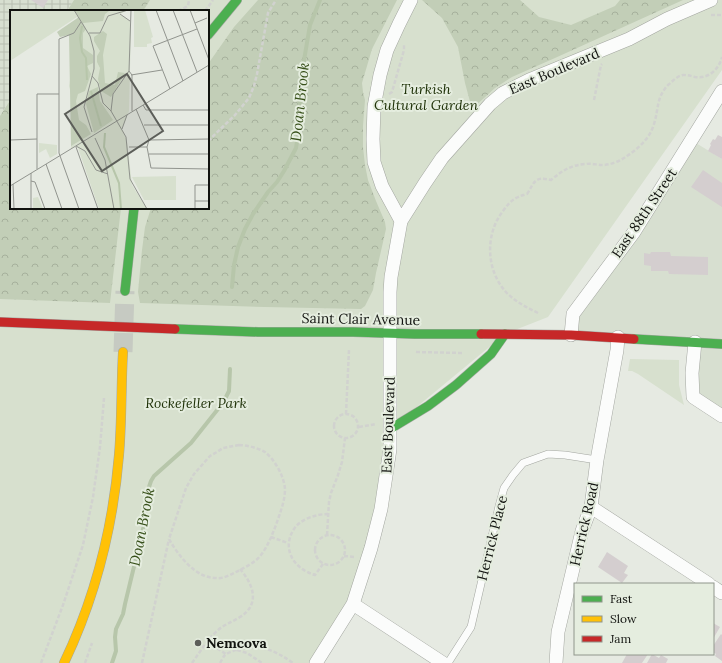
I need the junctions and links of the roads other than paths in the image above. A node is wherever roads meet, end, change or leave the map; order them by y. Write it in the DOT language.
graph roads {
  1 [pos="237,0"];
  2 [pos="411,0"];
  3 [pos="711,0"];
  4 [pos="209,34"];
  5 [pos="722,91"];
  6 [pos="134,209"];
  7 [pos="401,221"];
  8 [pos="124,291"];
  9 [pos="0,322"];
  10 [pos="390,332"];
  11 [pos="505,334"];
  12 [pos="571,335"];
  13 [pos="618,338"];
  14 [pos="696,342"];
  15 [pos="722,344"];
  16 [pos="123,352"];
  17 [pos="722,416"];
  18 [pos="386,426"];
  19 [pos="597,460"];
  20 [pos="591,507"];
  21 [pos="706,583"];
  22 [pos="353,604"];
  23 [pos="64,663"];
  24 [pos="316,663"];
  25 [pos="444,663"];
  26 [pos="448,663"];
  27 [pos="557,663"];
  1 -- 4 [label="main road"];
  2 -- 7 [label="street"];
  3 -- 7 [label="street, East Boulevard"];
  5 -- 12 [label="street, East 88th Street"];
  6 -- 8 [label="main road"];
  7 -- 10 [label="street, East Boulevard"];
  9 -- 10 [label="main road, Saint Clair Avenue"];
  10 -- 11 [label="main road, Saint Clair Avenue"];
  10 -- 18 [label="street, East Boulevard"];
  11 -- 12 [label="main road, Saint Clair Avenue"];
  11 -- 18 [label="main road"];
  12 -- 13 [label="main road, Saint Clair Avenue"];
  13 -- 14 [label="main road, Saint Clair Avenue"];
  13 -- 19 [label="street, Herrick Road"];
  14 -- 15 [label="main road, Saint Clair Avenue"];
  14 -- 17 [label="street"];
  16 -- 23 [label="main road"];
  18 -- 22 [label="street, East Boulevard"];
  19 -- 20 [label="street, Herrick Road"];
  19 -- 26 [label="lane, Herrick Place"];
  20 -- 21 [label="street"];
  20 -- 27 [label="street, Herrick Road"];
  22 -- 24 [label="street, East Boulevard"];
  22 -- 25 [label="street"];
}
